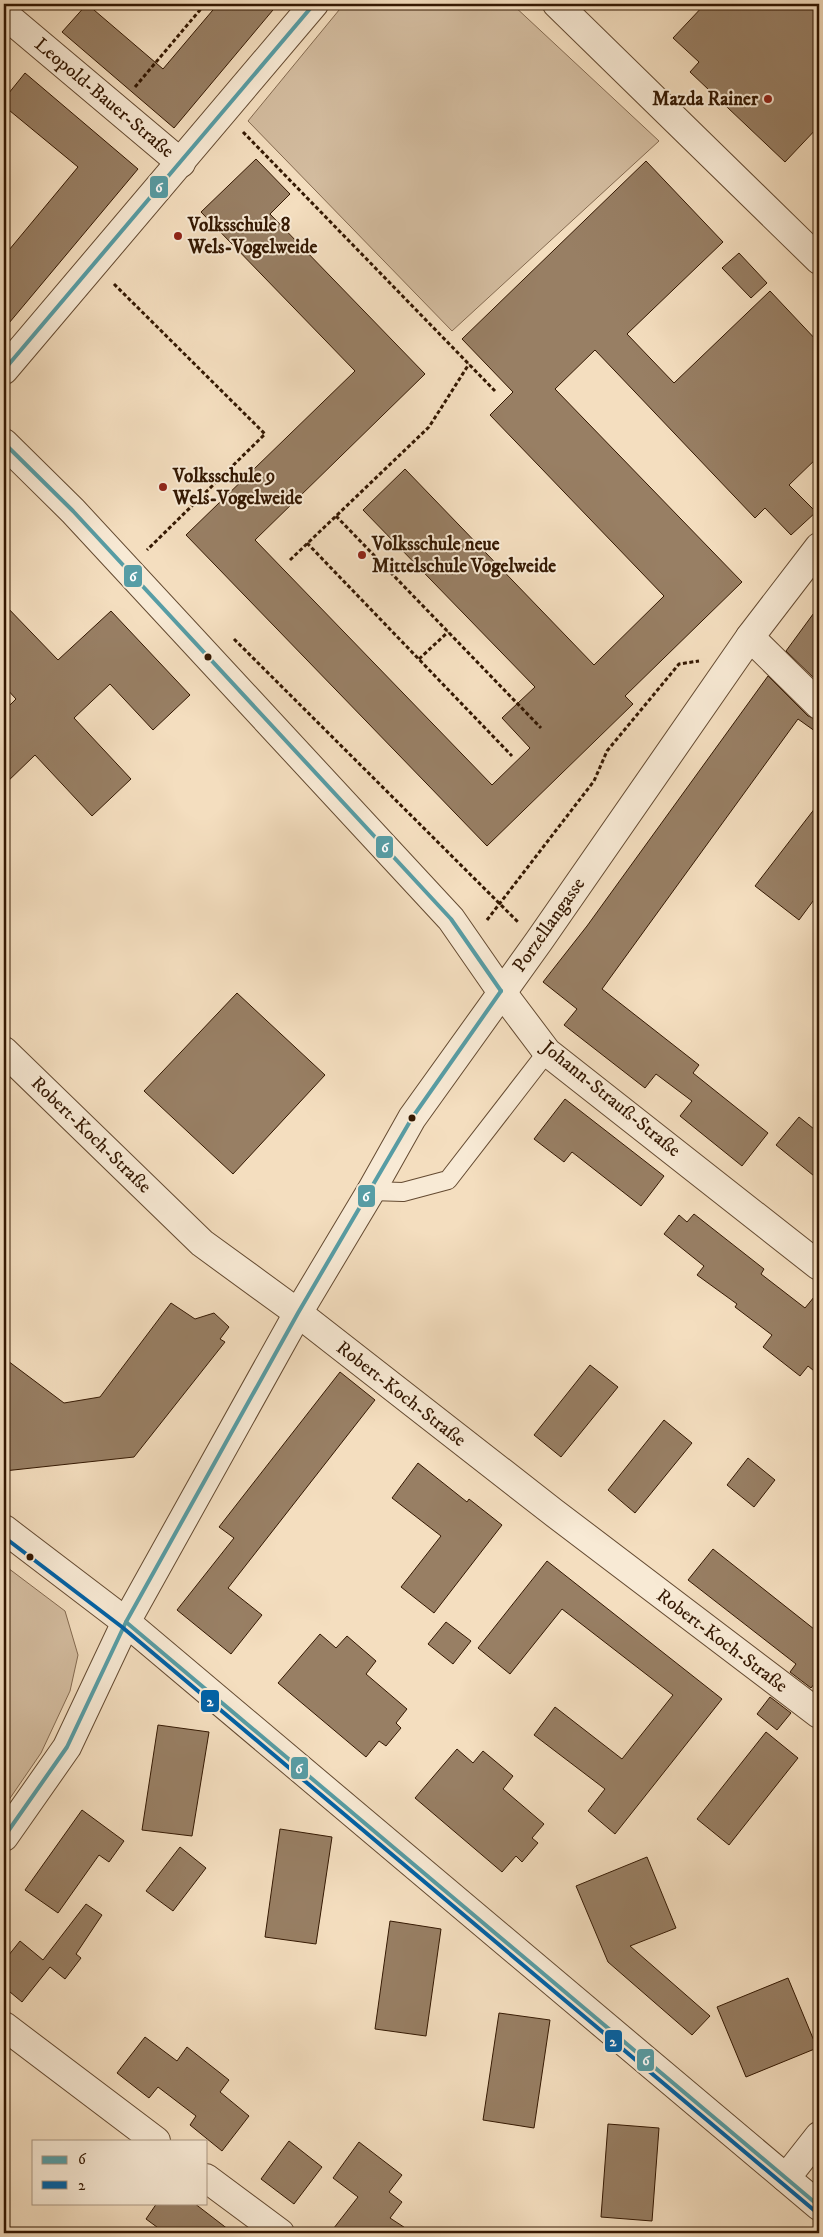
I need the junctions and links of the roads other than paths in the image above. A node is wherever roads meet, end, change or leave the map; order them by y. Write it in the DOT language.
graph roads {
  1 [pos="314,4"];
  2 [pos="557,4"];
  3 [pos="4,14"];
  4 [pos="181,163"];
  5 [pos="819,260"];
  6 [pos="4,370"];
  7 [pos="4,443"];
  8 [pos="819,547"];
  9 [pos="750,637"];
  10 [pos="819,705"];
  11 [pos="501,991"];
  12 [pos="4,1051"];
  13 [pos="547,1052"];
  14 [pos="371,1191"];
  15 [pos="819,1266"];
  16 [pos="298,1313"];
  17 [pos="4,1529"];
  18 [pos="126,1622"];
  19 [pos="819,1714"];
  20 [pos="4,1837"];
  21 [pos="4,2026"];
  22 [pos="819,2136"];
  23 [pos="155,2140"];
  24 [pos="786,2178"];
  25 [pos="208,2179"];
  26 [pos="819,2206"];
  27 [pos="280,2233"];
  1 -- 4 [label="street"];
  2 -- 5 [label="street"];
  3 -- 4 [label="street, Leopold-Bauer-Straße"];
  4 -- 6 [label="street"];
  7 -- 11 [label="street, Johann-Strauß-Straße"];
  8 -- 9 [label="street, Porzellangasse"];
  9 -- 10 [label="street"];
  9 -- 11 [label="street, Porzellangasse"];
  11 -- 13 [label="street, Johann-Strauß-Straße"];
  11 -- 14 [label="street, Porzellangasse"];
  12 -- 16 [label="street, Robert-Koch-Straße"];
  13 -- 14 [label="lane"];
  13 -- 15 [label="street, Johann-Strauß-Straße"];
  14 -- 16 [label="street, Porzellangasse"];
  16 -- 18 [label="street, Porzellangasse"];
  16 -- 19 [label="street, Robert-Koch-Straße"];
  17 -- 18 [label="street"];
  18 -- 20 [label="street, Porzellangasse"];
  18 -- 24 [label="street"];
  21 -- 23 [label="street"];
  22 -- 24 [label="street"];
  24 -- 26 [label="street"];
  25 -- 27 [label="street"];
}
